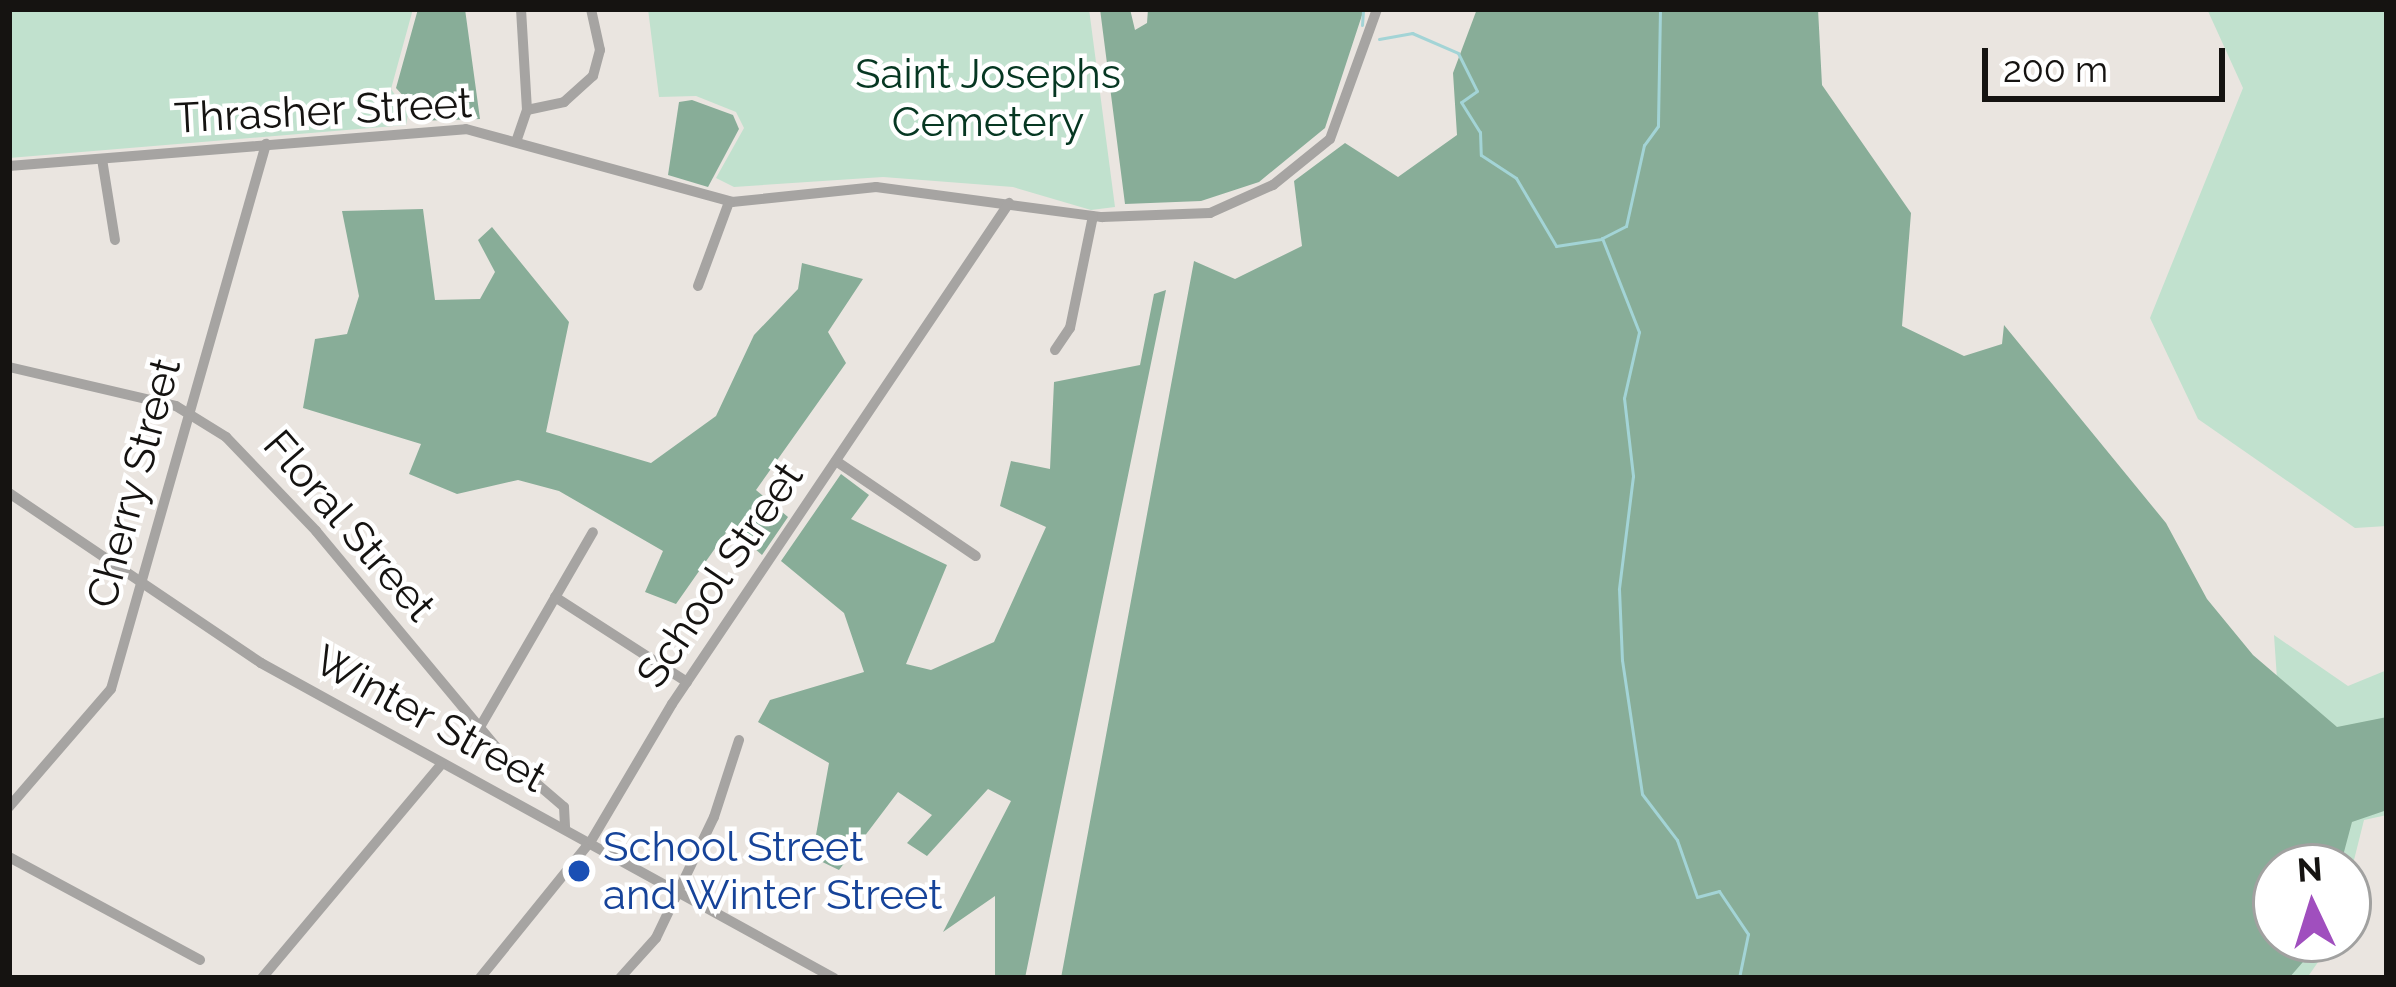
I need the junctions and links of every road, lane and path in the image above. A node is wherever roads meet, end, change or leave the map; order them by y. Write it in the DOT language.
graph roads {
  1 [pos="521,9"];
  2 [pos="592,9"];
  3 [pos="1377,9"];
  4 [pos="527,110"];
  5 [pos="518,139"];
  6 [pos="266,144"];
  7 [pos="102,159"];
  8 [pos="9,166"];
  9 [pos="729,202"];
  10 [pos="1010,203"];
  11 [pos="1093,216"];
  12 [pos="115,240"];
  13 [pos="698,286"];
  14 [pos="1055,350"];
  15 [pos="9,367"];
  16 [pos="185,410"];
  17 [pos="836,461"];
  18 [pos="9,493"];
  19 [pos="593,532"];
  20 [pos="976,556"];
  21 [pos="142,585"];
  22 [pos="555,597"];
  23 [pos="687,682"];
  24 [pos="480,727"];
  25 [pos="740,740"];
  26 [pos="441,765"];
  27 [pos="9,807"];
  28 [pos="565,829"];
  29 [pos="591,841"];
  30 [pos="9,857"];
  31 [pos="679,889"];
  32 [pos="200,960"];
  33 [pos="262,978"];
  34 [pos="480,978"];
  35 [pos="620,978"];
  36 [pos="834,978"];
  1 -- 4 [label="street"];
  2 -- 4 [label="street"];
  3 -- 11 [label="street, Thrasher Street"];
  4 -- 5 [label="street"];
  5 -- 6 [label="street, Thrasher Street"];
  5 -- 9 [label="street, Thrasher Street"];
  6 -- 7 [label="street, Thrasher Street"];
  6 -- 16 [label="street, Cherry Street"];
  7 -- 8 [label="street, Thrasher Street"];
  7 -- 12 [label="street"];
  9 -- 10 [label="street, Thrasher Street"];
  9 -- 13 [label="street"];
  10 -- 11 [label="street, Thrasher Street"];
  10 -- 17 [label="street, School Street"];
  11 -- 14 [label="street"];
  15 -- 16 [label="street, Floral Street"];
  16 -- 21 [label="street, Cherry Street"];
  16 -- 24 [label="street, Floral Street"];
  17 -- 20 [label="street"];
  17 -- 23 [label="street, School Street"];
  18 -- 21 [label="street, Winter Street"];
  19 -- 22 [label="street"];
  21 -- 26 [label="street, Winter Street"];
  21 -- 27 [label="street, Cherry Street"];
  22 -- 23 [label="street"];
  22 -- 24 [label="street"];
  23 -- 29 [label="street, School Street"];
  24 -- 28 [label="street, Floral Street"];
  25 -- 31 [label="street"];
  26 -- 28 [label="street, Winter Street"];
  26 -- 33 [label="street"];
  28 -- 29 [label="street, Winter Street"];
  29 -- 31 [label="street, Winter Street"];
  29 -- 34 [label="street, School Street"];
  30 -- 32 [label="street"];
  31 -- 35 [label="street"];
  31 -- 36 [label="street, Winter Street"];
}
